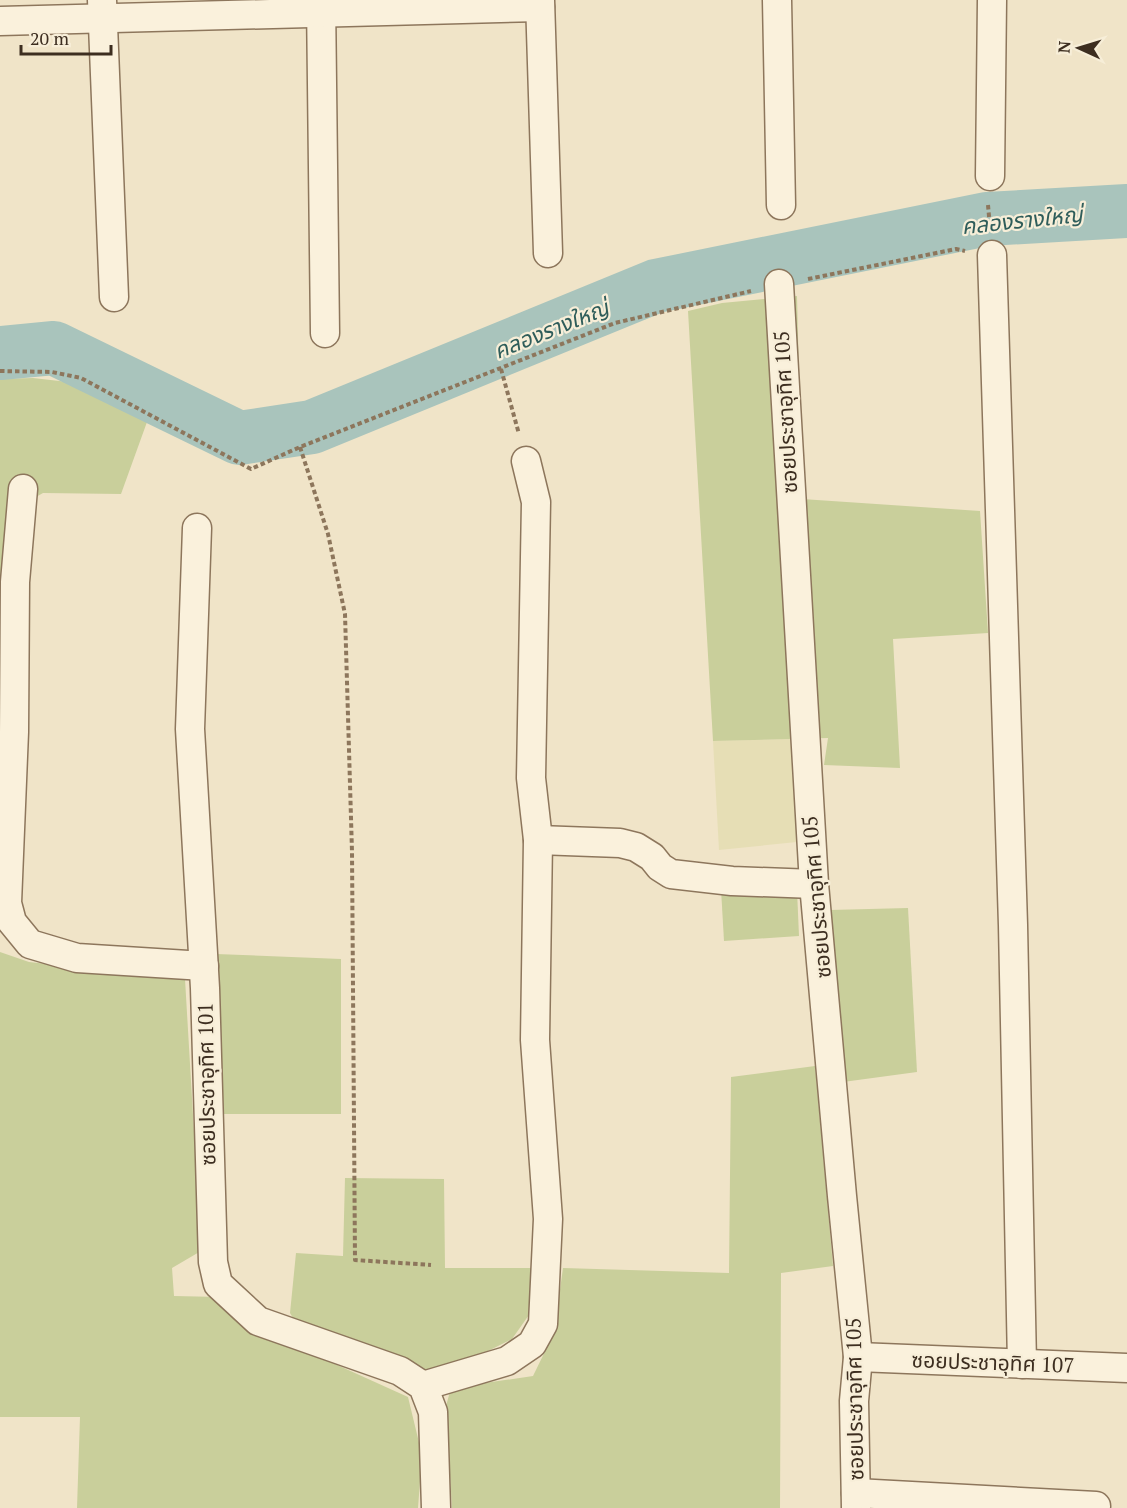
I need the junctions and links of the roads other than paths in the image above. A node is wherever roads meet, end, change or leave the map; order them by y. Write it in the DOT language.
graph roads {
  1 [pos="777,0"];
  2 [pos="992,0"];
  3 [pos="540,4"];
  4 [pos="320,7"];
  5 [pos="102,9"];
  6 [pos="0,21"];
  7 [pos="990,176"];
  8 [pos="781,205"];
  9 [pos="548,253"];
  10 [pos="992,259"];
  11 [pos="779,284"];
  12 [pos="114,297"];
  13 [pos="325,333"];
  14 [pos="526,461"];
  15 [pos="23,489"];
  16 [pos="197,528"];
  17 [pos="537,840"];
  18 [pos="814,884"];
  19 [pos="204,966"];
  20 [pos="858,1357"];
  21 [pos="1022,1364"];
  22 [pos="1127,1368"];
  23 [pos="423,1386"];
  24 [pos="856,1500"];
  25 [pos="1096,1506"];
  26 [pos="436,1508"];
  1 -- 8 [label="street"];
  2 -- 7 [label="street"];
  3 -- 4 [label="street"];
  3 -- 9 [label="street"];
  4 -- 5 [label="street"];
  4 -- 13 [label="street"];
  5 -- 6 [label="street"];
  5 -- 12 [label="street"];
  10 -- 21 [label="street"];
  11 -- 18 [label="street, ซอยประชาอุทิศ 105"];
  14 -- 17 [label="street"];
  15 -- 19 [label="street"];
  16 -- 19 [label="street, ซอยประชาอุทิศ 101"];
  17 -- 18 [label="street"];
  17 -- 23 [label="street"];
  18 -- 20 [label="street, ซอยประชาอุทิศ 105"];
  19 -- 23 [label="street, ซอยประชาอุทิศ 101"];
  20 -- 21 [label="street, ซอยประชาอุทิศ 107"];
  20 -- 24 [label="street, ซอยประชาอุทิศ 105"];
  21 -- 22 [label="street, ซอยประชาอุทิศ 107"];
  23 -- 26 [label="street"];
  24 -- 25 [label="street"];
}
